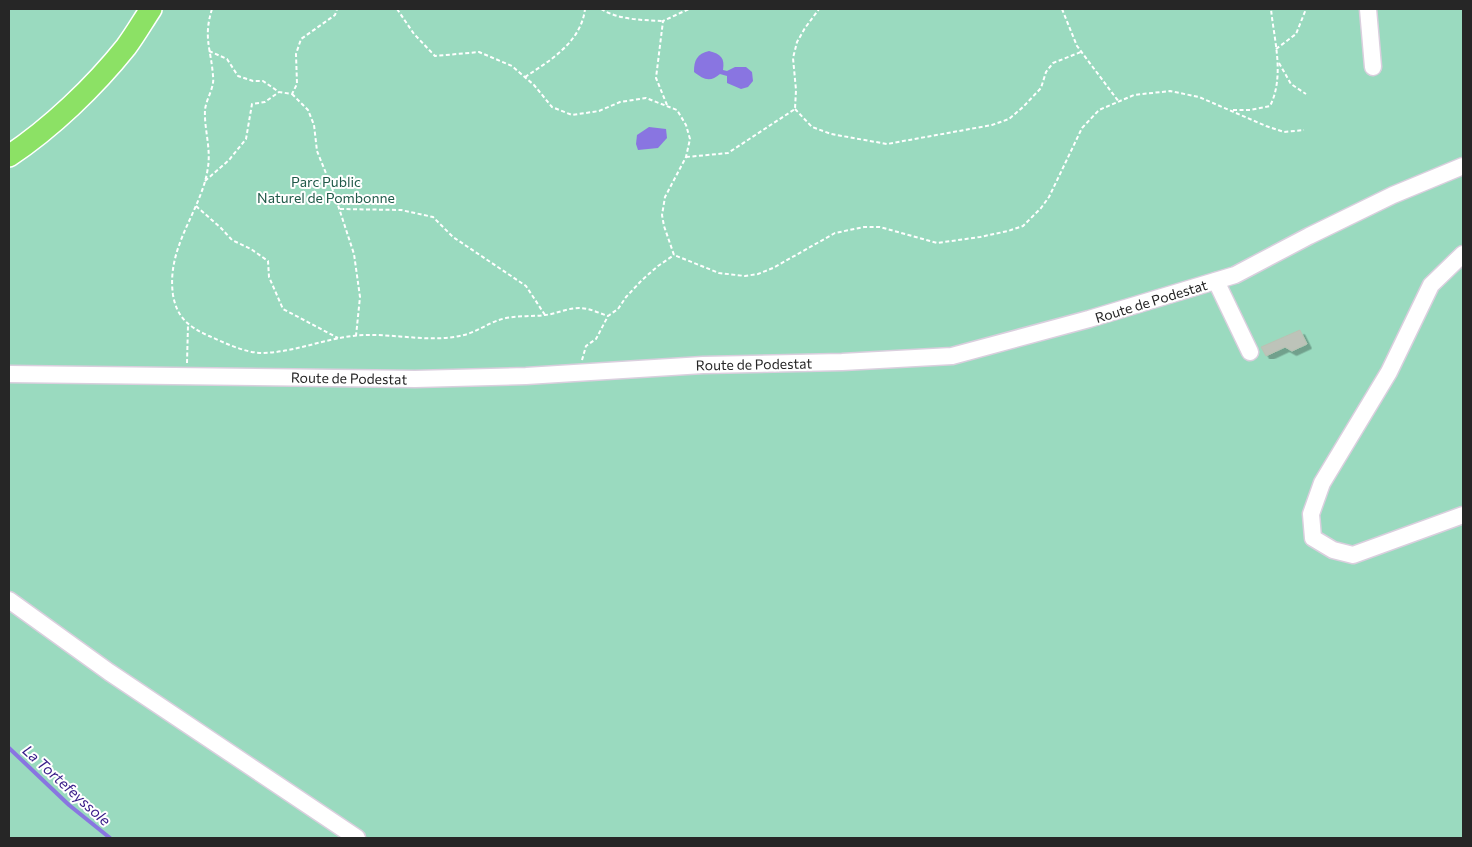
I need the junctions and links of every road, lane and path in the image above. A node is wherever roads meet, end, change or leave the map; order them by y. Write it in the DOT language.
graph roads {
  1 [pos="151,9"];
  2 [pos="212,9"];
  3 [pos="337,9"];
  4 [pos="396,9"];
  5 [pos="585,9"];
  6 [pos="601,9"];
  7 [pos="689,9"];
  8 [pos="819,9"];
  9 [pos="1062,9"];
  10 [pos="1271,9"];
  11 [pos="1306,9"];
  12 [pos="1368,9"];
  13 [pos="663,21"];
  14 [pos="1276,49"];
  15 [pos="209,51"];
  16 [pos="1082,52"];
  17 [pos="1278,61"];
  18 [pos="1374,67"];
  19 [pos="525,77"];
  20 [pos="279,92"];
  21 [pos="292,94"];
  22 [pos="1306,94"];
  23 [pos="1119,102"];
  24 [pos="668,105"];
  25 [pos="70,107"];
  26 [pos="795,109"];
  27 [pos="1230,110"];
  28 [pos="1304,130"];
  29 [pos="9,146"];
  30 [pos="9,156"];
  31 [pos="686,157"];
  32 [pos="1463,166"];
  33 [pos="205,181"];
  34 [pos="195,205"];
  35 [pos="340,209"];
  36 [pos="1463,254"];
  37 [pos="674,255"];
  38 [pos="1216,281"];
  39 [pos="545,315"];
  40 [pos="608,316"];
  41 [pos="188,325"];
  42 [pos="356,336"];
  43 [pos="338,338"];
  44 [pos="1250,352"];
  45 [pos="582,360"];
  46 [pos="9,374"];
  47 [pos="186,376"];
  48 [pos="1463,515"];
  49 [pos="9,600"];
  50 [pos="357,838"];
  1 -- 25 [label="main road"];
  2 -- 15 [label="path"];
  3 -- 21 [label="path"];
  4 -- 19 [label="path"];
  5 -- 19 [label="path"];
  6 -- 13 [label="path"];
  7 -- 13 [label="path"];
  8 -- 26 [label="path"];
  9 -- 16 [label="path"];
  10 -- 14 [label="path"];
  11 -- 14 [label="path"];
  12 -- 18 [label="street"];
  13 -- 24 [label="path"];
  14 -- 17 [label="path"];
  15 -- 20 [label="path"];
  15 -- 33 [label="path"];
  16 -- 23 [label="path"];
  16 -- 26 [label="path"];
  17 -- 22 [label="path"];
  17 -- 27 [label="path"];
  19 -- 24 [label="path"];
  20 -- 21 [label="path"];
  20 -- 33 [label="path"];
  21 -- 35 [label="path"];
  23 -- 27 [label="path"];
  23 -- 37 [label="path"];
  24 -- 31 [label="path"];
  25 -- 29 [label="main road"];
  25 -- 30 [label="main road"];
  26 -- 31 [label="path"];
  27 -- 28 [label="path"];
  31 -- 37 [label="path"];
  32 -- 38 [label="street, Route de Podestat"];
  33 -- 34 [label="path"];
  34 -- 41 [label="path"];
  34 -- 43 [label="path"];
  35 -- 39 [label="path"];
  35 -- 42 [label="path"];
  36 -- 48 [label="street"];
  37 -- 40 [label="path"];
  38 -- 44 [label="street"];
  38 -- 47 [label="street, Route de Podestat"];
  39 -- 40 [label="path"];
  39 -- 42 [label="path"];
  40 -- 45 [label="path"];
  41 -- 43 [label="path"];
  41 -- 47 [label="path"];
  42 -- 43 [label="path"];
  46 -- 47 [label="street, Route de Podestat"];
  49 -- 50 [label="street"];
}
